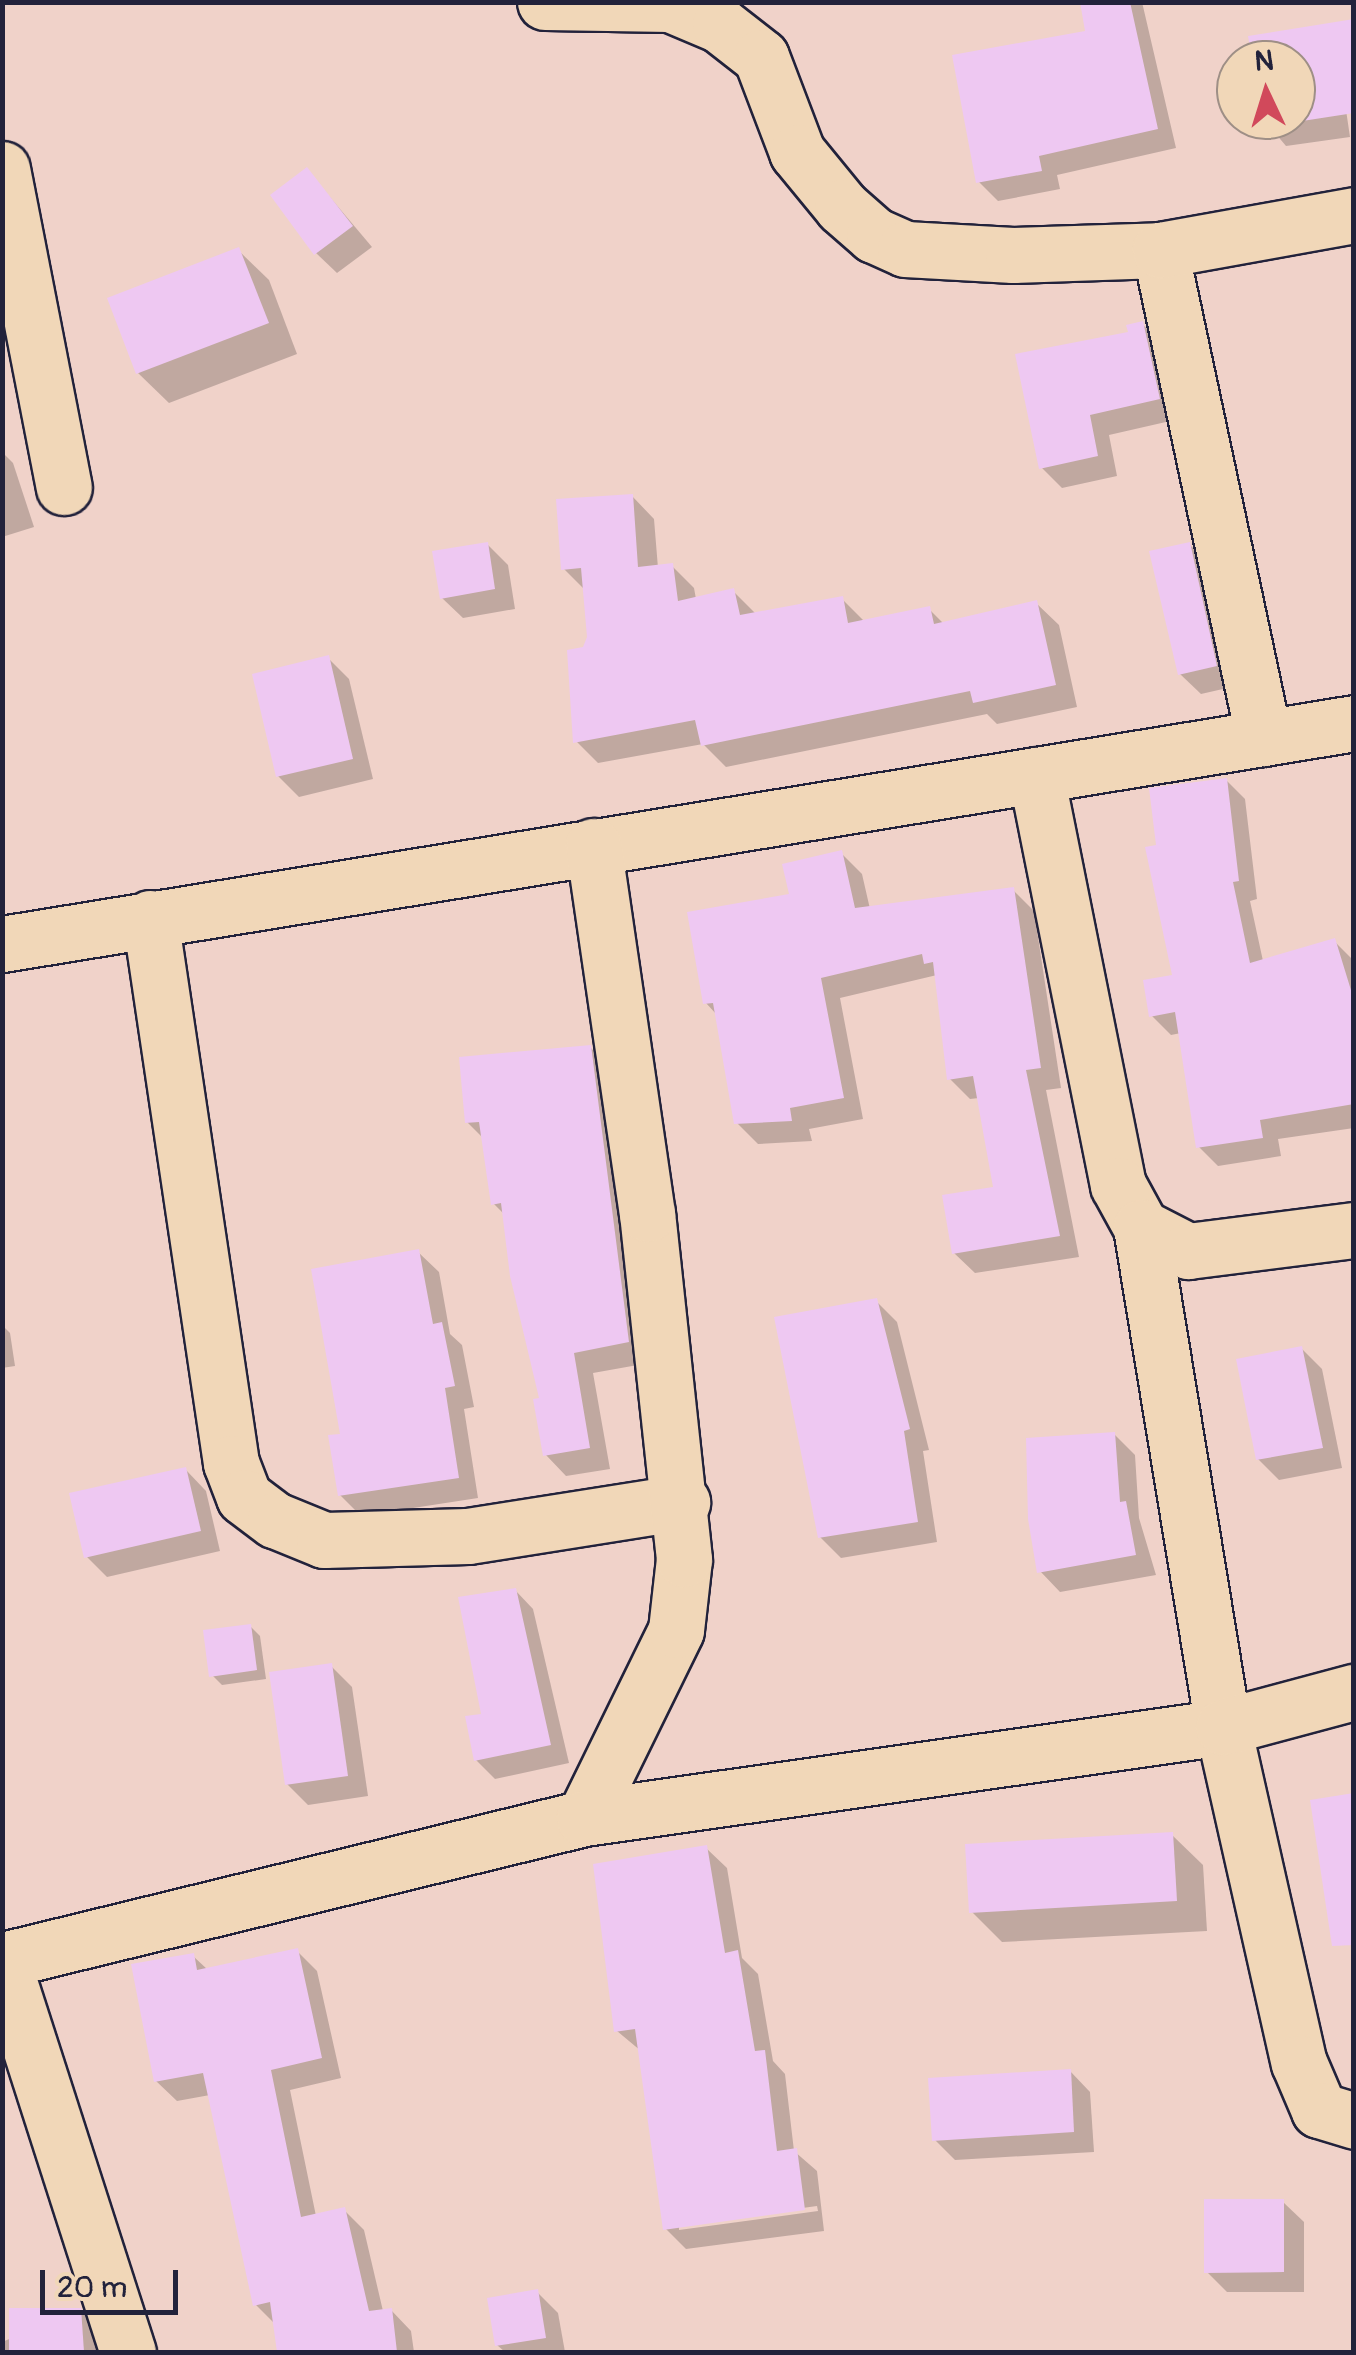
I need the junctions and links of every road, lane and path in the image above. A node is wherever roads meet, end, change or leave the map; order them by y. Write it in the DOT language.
graph roads {
  1 [pos="545,2"];
  2 [pos="670,3"];
  3 [pos="730,14"];
  4 [pos="2,169"];
  5 [pos="1354,216"];
  6 [pos="1160,250"];
  7 [pos="64,488"];
  8 [pos="1354,724"];
  9 [pos="1264,738"];
  10 [pos="1036,775"];
  11 [pos="594,846"];
  12 [pos="150,918"];
  13 [pos="2,944"];
  14 [pos="1142,1227"];
  15 [pos="1354,1230"];
  16 [pos="682,1502"];
  17 [pos="1354,1692"];
  18 [pos="1223,1726"];
  19 [pos="584,1818"];
  20 [pos="3,1960"];
  21 [pos="1354,2121"];
  22 [pos="128,2352"];
  1 -- 2 [label="street"];
  2 -- 3 [label="street"];
  3 -- 6 [label="street"];
  4 -- 7 [label="street"];
  5 -- 6 [label="street"];
  6 -- 9 [label="street"];
  8 -- 9 [label="street"];
  9 -- 10 [label="street"];
  10 -- 11 [label="street"];
  10 -- 14 [label="street"];
  11 -- 12 [label="street"];
  11 -- 16 [label="street"];
  12 -- 13 [label="street"];
  12 -- 16 [label="street"];
  14 -- 15 [label="street"];
  14 -- 18 [label="street"];
  16 -- 19 [label="street"];
  17 -- 18 [label="street"];
  18 -- 19 [label="street"];
  18 -- 21 [label="street"];
  19 -- 20 [label="street"];
  20 -- 22 [label="street"];
}
